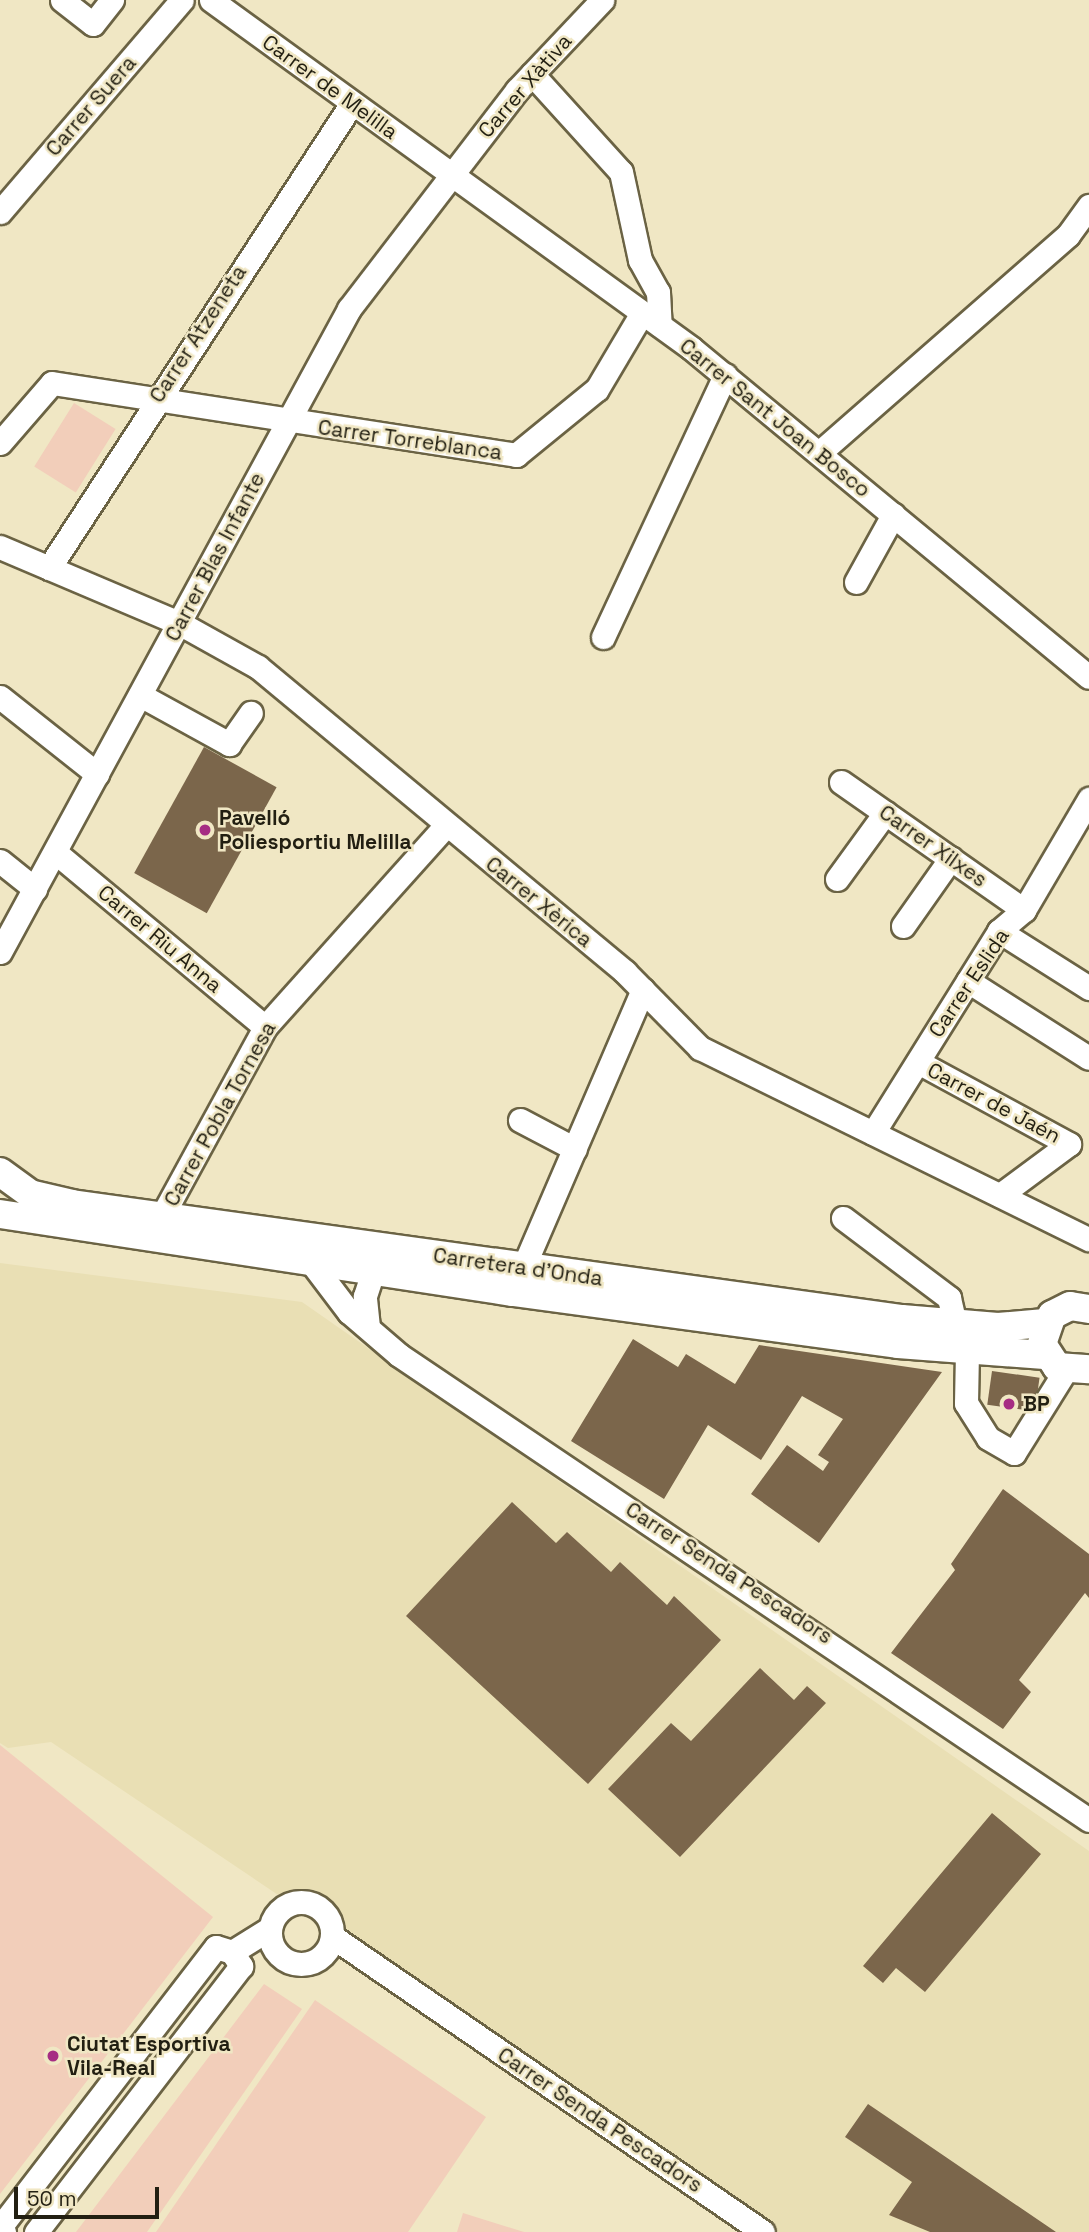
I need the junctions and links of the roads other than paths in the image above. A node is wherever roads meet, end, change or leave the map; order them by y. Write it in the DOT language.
graph roads {
  1 [pos="62,0"];
  2 [pos="112,0"];
  3 [pos="182,0"];
  4 [pos="211,0"];
  5 [pos="603,0"];
  6 [pos="532,74"];
  7 [pos="352,103"];
  8 [pos="450,174"];
  9 [pos="1089,206"];
  10 [pos="0,212"];
  11 [pos="651,319"];
  12 [pos="725,376"];
  13 [pos="155,400"];
  14 [pos="288,422"];
  15 [pos="0,443"];
  16 [pos="819,453"];
  17 [pos="894,515"];
  18 [pos="0,547"];
  19 [pos="49,568"];
  20 [pos="856,582"];
  21 [pos="179,623"];
  22 [pos="603,637"];
  23 [pos="1089,677"];
  24 [pos="140,695"];
  25 [pos="0,697"];
  26 [pos="251,713"];
  27 [pos="97,774"];
  28 [pos="841,782"];
  29 [pos="1089,799"];
  30 [pos="885,813"];
  31 [pos="446,825"];
  32 [pos="55,852"];
  33 [pos="951,858"];
  34 [pos="0,860"];
  35 [pos="837,879"];
  36 [pos="35,889"];
  37 [pos="1024,910"];
  38 [pos="903,926"];
  39 [pos="999,931"];
  40 [pos="0,952"];
  41 [pos="968,981"];
  42 [pos="1089,988"];
  43 [pos="643,990"];
  44 [pos="265,1027"];
  45 [pos="1089,1058"];
  46 [pos="918,1062"];
  47 [pos="520,1120"];
  48 [pos="873,1133"];
  49 [pos="575,1149"];
  50 [pos="0,1174"];
  51 [pos="0,1191"];
  52 [pos="1000,1195"];
  53 [pos="0,1213"];
  54 [pos="162,1216"];
  55 [pos="843,1218"];
  56 [pos="1089,1239"];
  57 [pos="311,1262"];
  58 [pos="523,1268"];
  59 [pos="373,1272"];
  60 [pos="1086,1304"];
  61 [pos="1045,1323"];
  62 [pos="955,1325"];
  63 [pos="368,1327"];
  64 [pos="967,1351"];
  65 [pos="1075,1368"];
  66 [pos="1089,1820"];
  67 [pos="269,1929"];
  68 [pos="333,1937"];
  69 [pos="232,1952"];
  70 [pos="4,2232"];
  71 [pos="36,2232"];
  72 [pos="763,2232"];
  1 -- 2 [label="street"];
  3 -- 10 [label="street, Carrer Suera"];
  4 -- 7 [label="street, Carrer de Melilla"];
  5 -- 6 [label="street, Carrer Xàtiva"];
  6 -- 8 [label="street, Carrer Xàtiva"];
  6 -- 11 [label="street"];
  7 -- 8 [label="street, Carrer de Melilla"];
  7 -- 13 [label="street, Carrer Atzeneta"];
  8 -- 11 [label="street, Carrer Sant Joan Bosco"];
  8 -- 14 [label="street, Carrer Blas Infante"];
  9 -- 16 [label="street"];
  11 -- 12 [label="street, Carrer Sant Joan Bosco"];
  11 -- 14 [label="street, Carrer Torreblanca"];
  12 -- 16 [label="street, Carrer Sant Joan Bosco"];
  12 -- 22 [label="street"];
  13 -- 14 [label="street, Carrer Torreblanca"];
  13 -- 15 [label="street, Carrer Torreblanca"];
  13 -- 19 [label="street, Carrer Atzeneta"];
  14 -- 21 [label="street, Carrer Blas Infante"];
  16 -- 17 [label="street, Carrer Sant Joan Bosco"];
  17 -- 20 [label="street"];
  17 -- 23 [label="street, Carrer Sant Joan Bosco"];
  18 -- 19 [label="street, Carrer Xèrica"];
  19 -- 21 [label="street, Carrer Xèrica"];
  21 -- 24 [label="street, Carrer Blas Infante"];
  21 -- 31 [label="street, Carrer Xèrica"];
  24 -- 26 [label="street"];
  24 -- 27 [label="street, Carrer Blas Infante"];
  25 -- 27 [label="street"];
  27 -- 32 [label="street, Carrer Blas Infante"];
  28 -- 30 [label="street, Carrer Xilxes"];
  29 -- 37 [label="street, Carrer Eslida"];
  30 -- 33 [label="street, Carrer Xilxes"];
  30 -- 35 [label="street"];
  31 -- 43 [label="street, Carrer Xèrica"];
  31 -- 44 [label="street, Carrer Pobla Tornesa"];
  32 -- 36 [label="street, Carrer Blas Infante"];
  32 -- 44 [label="street, Carrer Riu Anna"];
  33 -- 37 [label="street, Carrer Xilxes"];
  33 -- 38 [label="street"];
  34 -- 36 [label="street"];
  36 -- 40 [label="street, Carrer Blas Infante"];
  37 -- 39 [label="street, Carrer Eslida"];
  39 -- 41 [label="street, Carrer Eslida"];
  39 -- 42 [label="street"];
  41 -- 45 [label="street"];
  41 -- 46 [label="street, Carrer Eslida"];
  43 -- 48 [label="street, Carrer Xèrica"];
  43 -- 49 [label="street"];
  44 -- 54 [label="street, Carrer Pobla Tornesa"];
  46 -- 48 [label="street, Carrer Eslida"];
  46 -- 52 [label="street, Carrer de Jaén"];
  47 -- 49 [label="street"];
  48 -- 52 [label="street, Carrer Xèrica"];
  49 -- 58 [label="street"];
  50 -- 51 [label="main road"];
  50 -- 54 [label="main road, Carretera d'Onda"];
  52 -- 56 [label="street, Carrer Xèrica"];
  53 -- 57 [label="main road, Carretera d'Onda"];
  54 -- 58 [label="main road, Carretera d'Onda"];
  55 -- 62 [label="street"];
  57 -- 59 [label="main road, Carretera d'Onda"];
  57 -- 63 [label="street, Carrer Senda Pescadors"];
  58 -- 62 [label="main road, Carretera d'Onda"];
  59 -- 63 [label="street"];
  59 -- 64 [label="main road, Carretera d'Onda"];
  60 -- 61 [label="main road"];
  61 -- 62 [label="main road, Carretera d'Onda"];
  61 -- 65 [label="main road"];
  63 -- 66 [label="street, Carrer Senda Pescadors"];
  64 -- 65 [label="main road, Carretera d'Onda"];
  64 -- 65 [label="street"];
  67 -- 68 [label="street"];
  67 -- 68 [label="street"];
  67 -- 69 [label="street"];
  68 -- 72 [label="street, Carrer Senda Pescadors"];
  69 -- 70 [label="street"];
  69 -- 71 [label="street"];
}
